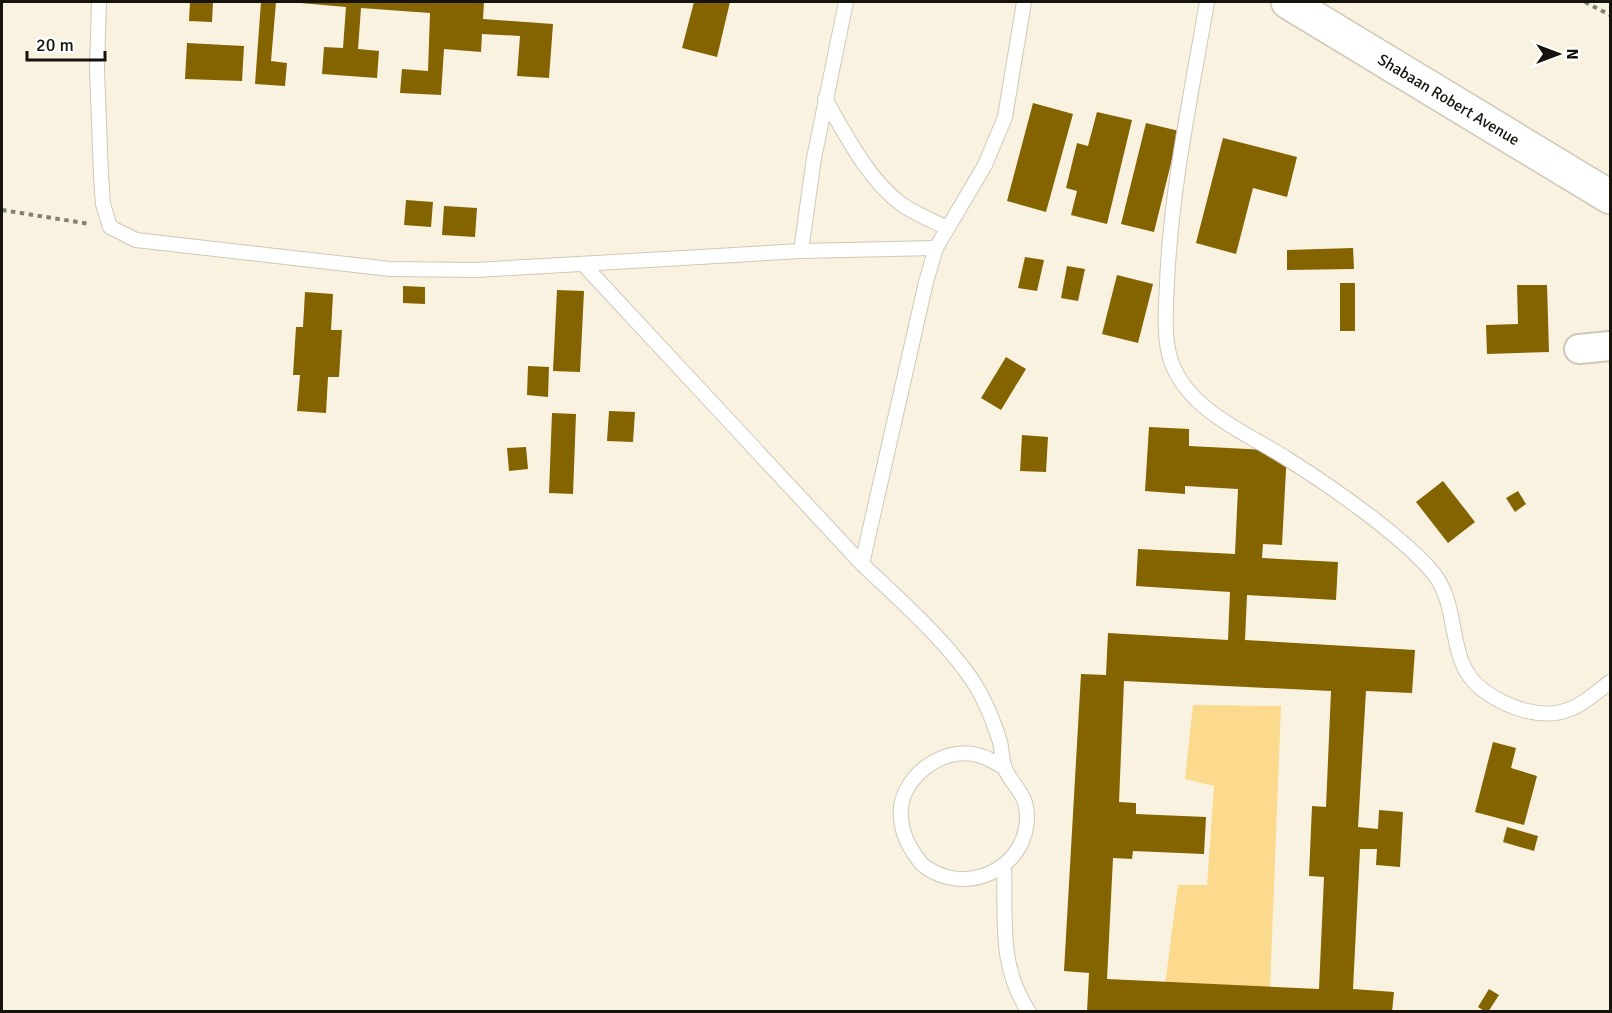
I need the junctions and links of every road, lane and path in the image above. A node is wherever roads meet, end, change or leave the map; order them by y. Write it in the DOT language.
graph roads {
  1 [pos="99,2"];
  2 [pos="846,2"];
  3 [pos="1024,2"];
  4 [pos="1207,2"];
  5 [pos="1288,2"];
  6 [pos="1585,2"];
  7 [pos="1611,15"];
  8 [pos="825,99"];
  9 [pos="1611,197"];
  10 [pos="2,210"];
  11 [pos="110,227"];
  12 [pos="947,228"];
  13 [pos="936,248"];
  14 [pos="801,251"];
  15 [pos="583,264"];
  16 [pos="1611,346"];
  17 [pos="1579,349"];
  18 [pos="862,564"];
  19 [pos="1611,682"];
  20 [pos="1005,768"];
  21 [pos="1004,866"];
  22 [pos="1029,1011"];
  1 -- 11 [label="lane"];
  2 -- 8 [label="lane"];
  3 -- 12 [label="lane"];
  4 -- 19 [label="lane"];
  5 -- 9 [label="street, Shabaan Robert Avenue"];
  6 -- 7 [label="path"];
  8 -- 12 [label="lane"];
  8 -- 14 [label="lane"];
  10 -- 11 [label="path"];
  11 -- 15 [label="lane"];
  12 -- 13 [label="lane"];
  13 -- 14 [label="lane"];
  13 -- 18 [label="lane"];
  14 -- 15 [label="lane"];
  15 -- 18 [label="lane"];
  16 -- 17 [label="street"];
  18 -- 20 [label="lane"];
  20 -- 21 [label="lane"];
  20 -- 21 [label="lane"];
  21 -- 22 [label="lane"];
}
